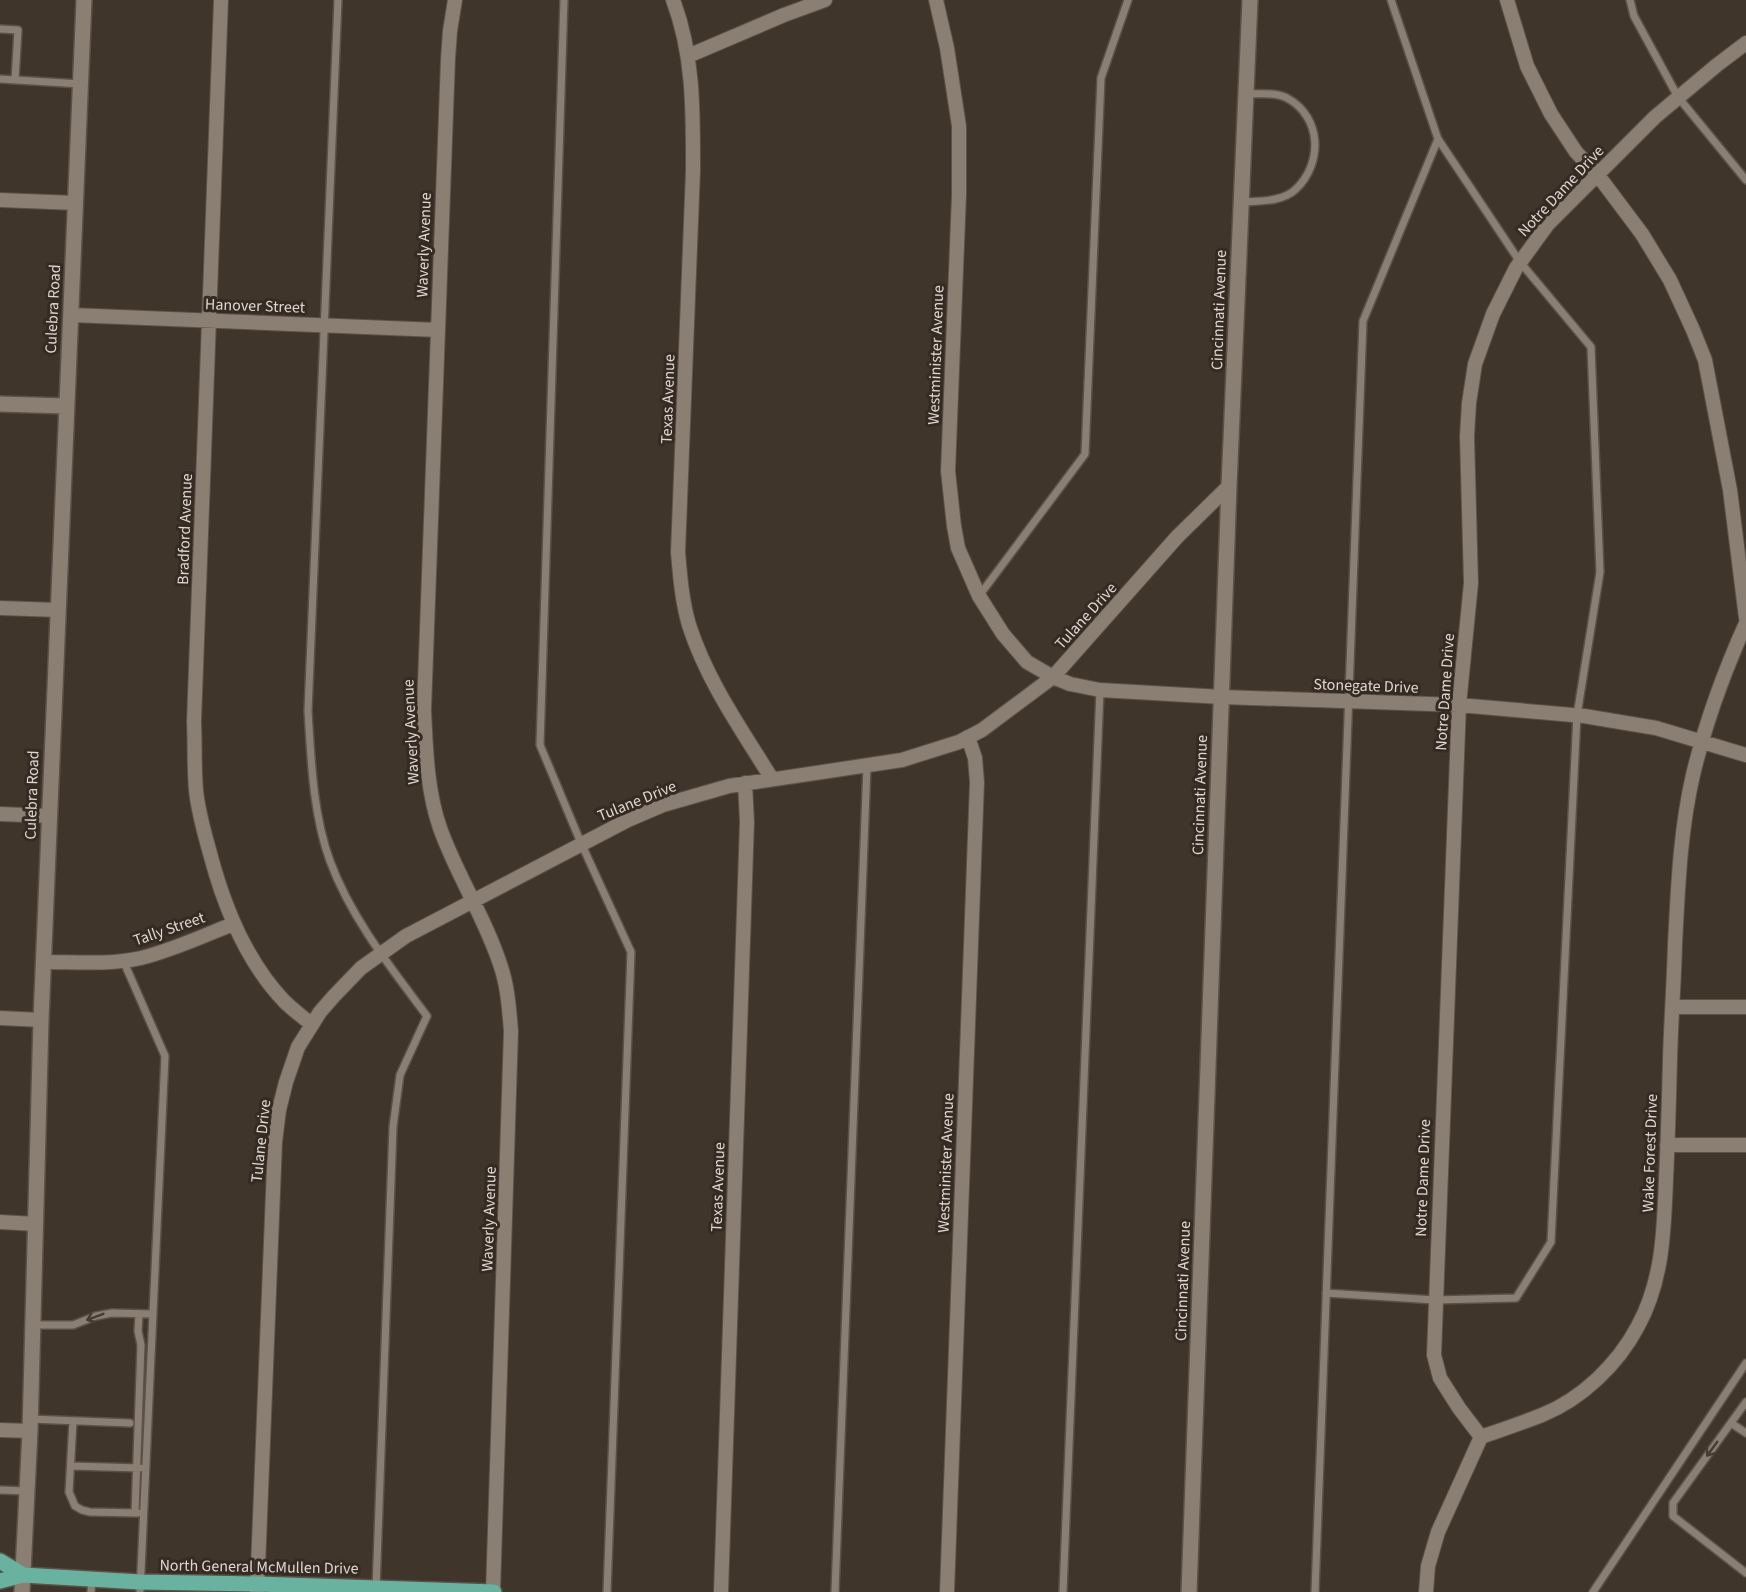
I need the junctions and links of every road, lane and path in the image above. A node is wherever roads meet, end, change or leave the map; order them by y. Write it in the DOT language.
graph roads {
  1 [pos="84,0"];
  2 [pos="221,0"];
  3 [pos="338,0"];
  4 [pos="455,0"];
  5 [pos="564,0"];
  6 [pos="673,0"];
  7 [pos="825,0"];
  8 [pos="936,0"];
  9 [pos="1128,0"];
  10 [pos="1250,0"];
  11 [pos="1391,0"];
  12 [pos="1506,0"];
  13 [pos="1630,0"];
  14 [pos="802,4"];
  15 [pos="0,29"];
  16 [pos="1746,43"];
  17 [pos="688,56"];
  18 [pos="0,79"];
  19 [pos="15,80"];
  20 [pos="81,84"];
  21 [pos="1246,94"];
  22 [pos="1678,97"];
  23 [pos="1438,140"];
  24 [pos="1597,174"];
  25 [pos="1746,180"];
  26 [pos="0,200"];
  27 [pos="1242,202"];
  28 [pos="76,203"];
  29 [pos="1520,262"];
  30 [pos="70,315"];
  31 [pos="209,321"];
  32 [pos="324,326"];
  33 [pos="438,330"];
  34 [pos="0,404"];
  35 [pos="66,406"];
  36 [pos="1229,486"];
  37 [pos="979,596"];
  38 [pos="0,608"];
  39 [pos="58,610"];
  40 [pos="1746,618"];
  41 [pos="1746,623"];
  42 [pos="1053,677"];
  43 [pos="1100,690"];
  44 [pos="1222,697"];
  45 [pos="1348,701"];
  46 [pos="1459,705"];
  47 [pos="1577,715"];
  48 [pos="968,737"];
  49 [pos="1702,742"];
  50 [pos="1746,755"];
  51 [pos="867,766"];
  52 [pos="772,779"];
  53 [pos="745,783"];
  54 [pos="0,814"];
  55 [pos="50,816"];
  56 [pos="581,843"];
  57 [pos="472,900"];
  58 [pos="233,924"];
  59 [pos="381,954"];
  60 [pos="123,960"];
  61 [pos="44,962"];
  62 [pos="1673,1007"];
  63 [pos="1746,1007"];
  64 [pos="0,1018"];
  65 [pos="41,1020"];
  66 [pos="312,1024"];
  67 [pos="1746,1145"];
  68 [pos="1667,1146"];
  69 [pos="0,1222"];
  70 [pos="36,1224"];
  71 [pos="1326,1293"];
  72 [pos="1435,1300"];
  73 [pos="139,1314"];
  74 [pos="153,1314"];
  75 [pos="32,1325"];
  76 [pos="1746,1363"];
  77 [pos="1746,1402"];
  78 [pos="73,1421"];
  79 [pos="129,1423"];
  80 [pos="1731,1423"];
  81 [pos="30,1425"];
  82 [pos="0,1430"];
  83 [pos="1746,1433"];
  84 [pos="1481,1437"];
  85 [pos="71,1466"];
  86 [pos="137,1468"];
  87 [pos="146,1468"];
  88 [pos="0,1490"];
  89 [pos="27,1491"];
  90 [pos="135,1513"];
  91 [pos="144,1513"];
  92 [pos="0,1561"];
  93 [pos="1746,1573"];
  94 [pos="23,1575"];
  95 [pos="0,1581"];
  96 [pos="92,1586"];
  97 [pos="140,1587"];
  98 [pos="257,1588"];
  99 [pos="376,1590"];
  100 [pos="22,1592"];
  101 [pos="494,1592"];
  102 [pos="607,1592"];
  103 [pos="721,1592"];
  104 [pos="835,1592"];
  105 [pos="947,1592"];
  106 [pos="1063,1592"];
  107 [pos="1189,1592"];
  108 [pos="1315,1592"];
  109 [pos="1426,1592"];
  110 [pos="1593,1592"];
  1 -- 20 [label="street, Culebra Road"];
  2 -- 31 [label="street, Bradford Avenue"];
  3 -- 32 [label="lane"];
  4 -- 33 [label="street, Waverly Avenue"];
  5 -- 56 [label="lane"];
  6 -- 17 [label="street, Texas Avenue"];
  7 -- 14 [label="street"];
  8 -- 37 [label="street, Westminister Avenue"];
  9 -- 37 [label="lane"];
  10 -- 21 [label="street, Cincinnati Avenue"];
  11 -- 23 [label="lane"];
  12 -- 24 [label="street"];
  13 -- 22 [label="lane"];
  14 -- 17 [label="street"];
  15 -- 19 [label="lane"];
  16 -- 22 [label="street, Notre Dame Drive"];
  17 -- 52 [label="street, Texas Avenue"];
  18 -- 19 [label="lane"];
  19 -- 20 [label="lane"];
  20 -- 28 [label="street, Culebra Road"];
  21 -- 27 [label="street, Cincinnati Avenue"];
  21 -- 27 [label="lane"];
  22 -- 24 [label="street, Notre Dame Drive"];
  22 -- 25 [label="lane"];
  23 -- 29 [label="lane"];
  23 -- 45 [label="lane"];
  24 -- 29 [label="street, Notre Dame Drive"];
  24 -- 40 [label="street"];
  26 -- 28 [label="street"];
  27 -- 36 [label="street, Cincinnati Avenue"];
  28 -- 30 [label="street, Culebra Road"];
  29 -- 46 [label="street, Notre Dame Drive"];
  29 -- 47 [label="lane"];
  30 -- 31 [label="street, Hanover Street"];
  30 -- 35 [label="street, Culebra Road"];
  31 -- 32 [label="street, Hanover Street"];
  31 -- 58 [label="street, Bradford Avenue"];
  32 -- 33 [label="street, Hanover Street"];
  32 -- 59 [label="lane"];
  33 -- 57 [label="street, Waverly Avenue"];
  34 -- 35 [label="street"];
  35 -- 39 [label="street, Culebra Road"];
  36 -- 42 [label="street, Tulane Drive"];
  36 -- 44 [label="street, Cincinnati Avenue"];
  37 -- 42 [label="street, Westminister Avenue"];
  38 -- 39 [label="street"];
  39 -- 55 [label="street, Culebra Road"];
  41 -- 49 [label="street, Wake Forest Drive"];
  42 -- 43 [label="street, Stonegate Drive"];
  42 -- 48 [label="street, Tulane Drive"];
  43 -- 44 [label="street, Stonegate Drive"];
  43 -- 106 [label="lane"];
  44 -- 45 [label="street, Stonegate Drive"];
  44 -- 107 [label="street, Cincinnati Avenue"];
  45 -- 46 [label="street, Stonegate Drive"];
  45 -- 71 [label="lane"];
  46 -- 47 [label="street, Stonegate Drive"];
  46 -- 72 [label="street, Notre Dame Drive"];
  47 -- 49 [label="street, Stonegate Drive"];
  47 -- 72 [label="lane"];
  48 -- 51 [label="street, Tulane Drive"];
  48 -- 105 [label="street, Westminister Avenue"];
  49 -- 50 [label="street, Stonegate Drive"];
  49 -- 62 [label="street, Wake Forest Drive"];
  51 -- 52 [label="street, Tulane Drive"];
  51 -- 104 [label="lane"];
  52 -- 53 [label="street, Tulane Drive"];
  53 -- 56 [label="street, Tulane Drive"];
  53 -- 103 [label="street, Texas Avenue"];
  54 -- 55 [label="street"];
  55 -- 61 [label="street, Culebra Road"];
  56 -- 57 [label="street, Tulane Drive"];
  56 -- 102 [label="lane"];
  57 -- 59 [label="street, Tulane Drive"];
  57 -- 101 [label="street, Waverly Avenue"];
  58 -- 60 [label="street, Tally Street"];
  58 -- 66 [label="street, Bradford Avenue"];
  59 -- 66 [label="street, Tulane Drive"];
  59 -- 99 [label="lane"];
  60 -- 61 [label="street, Tally Street"];
  60 -- 74 [label="lane"];
  61 -- 65 [label="street, Culebra Road"];
  62 -- 63 [label="street"];
  62 -- 68 [label="street, Wake Forest Drive"];
  64 -- 65 [label="street"];
  65 -- 70 [label="street, Culebra Road"];
  66 -- 98 [label="street, Tulane Drive"];
  67 -- 68 [label="street"];
  68 -- 84 [label="street, Wake Forest Drive"];
  69 -- 70 [label="street"];
  70 -- 75 [label="street, Culebra Road"];
  71 -- 72 [label="lane"];
  71 -- 108 [label="lane"];
  72 -- 84 [label="street, Notre Dame Drive"];
  73 -- 74 [label="lane"];
  73 -- 75 [label="lane, one-way"];
  73 -- 86 [label="lane"];
  74 -- 87 [label="lane"];
  75 -- 81 [label="street, Culebra Road"];
  76 -- 110 [label="lane"];
  77 -- 80 [label="lane"];
  78 -- 79 [label="lane"];
  78 -- 81 [label="lane"];
  78 -- 85 [label="lane"];
  80 -- 83 [label="lane"];
  80 -- 93 [label="lane, one-way"];
  81 -- 82 [label="street"];
  81 -- 89 [label="street, Culebra Road"];
  84 -- 109 [label="street"];
  85 -- 86 [label="lane"];
  85 -- 90 [label="lane"];
  86 -- 87 [label="lane"];
  86 -- 90 [label="lane"];
  87 -- 91 [label="lane"];
  88 -- 89 [label="lane"];
  89 -- 94 [label="street, Culebra Road"];
  90 -- 91 [label="lane"];
  91 -- 97 [label="lane"];
  92 -- 94 [label="main road, North General McMullen Drive"];
  94 -- 95 [label="main road, North General McMullen Drive"];
  94 -- 96 [label="main road, North General McMullen Drive"];
  94 -- 100 [label="street, Culebra Road"];
  96 -- 97 [label="main road, North General McMullen Drive"];
  97 -- 98 [label="main road, North General McMullen Drive"];
  98 -- 99 [label="main road, North General McMullen Drive"];
  99 -- 101 [label="main road, North General McMullen Drive"];
}
